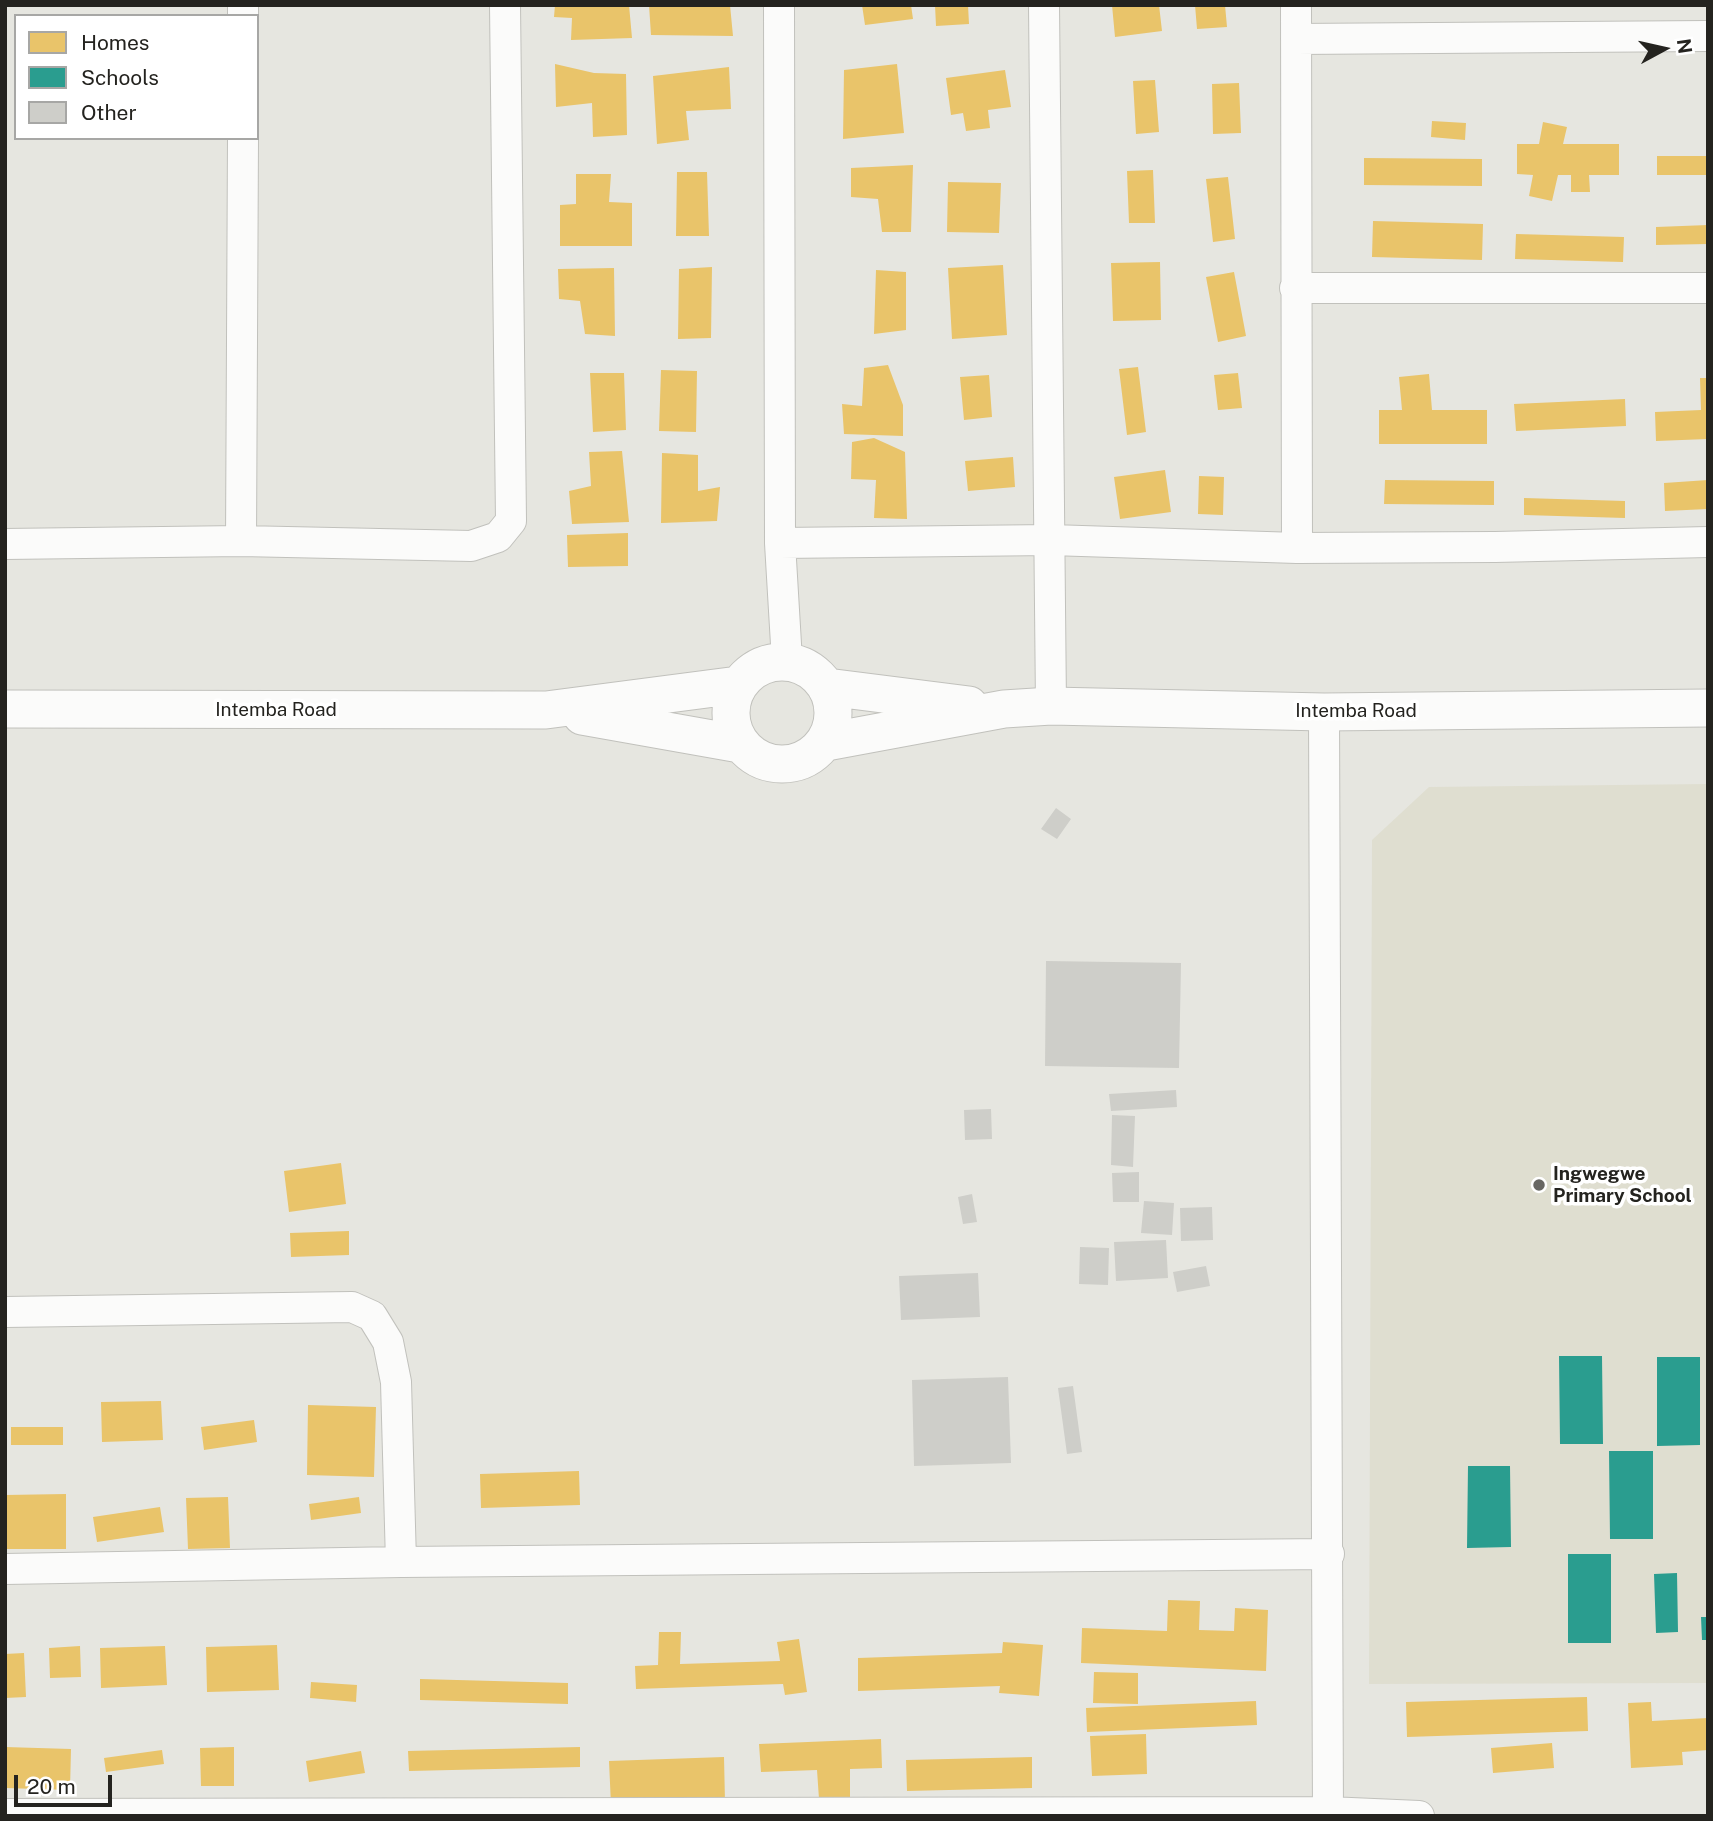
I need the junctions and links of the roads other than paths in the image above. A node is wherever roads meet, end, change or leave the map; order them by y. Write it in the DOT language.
graph roads {
  1 [pos="505,5"];
  2 [pos="779,5"];
  3 [pos="1044,5"];
  4 [pos="1296,5"];
  5 [pos="1708,36"];
  6 [pos="1296,39"];
  7 [pos="243,140"];
  8 [pos="1295,288"];
  9 [pos="1708,288"];
  10 [pos="1051,540"];
  11 [pos="241,541"];
  12 [pos="1708,542"];
  13 [pos="780,543"];
  14 [pos="5,544"];
  15 [pos="1297,548"];
  16 [pos="787,661"];
  17 [pos="738,685"];
  18 [pos="827,687"];
  19 [pos="1051,705"];
  20 [pos="1708,708"];
  21 [pos="5,709"];
  22 [pos="1004,709"];
  23 [pos="546,710"];
  24 [pos="1324,712"];
  25 [pos="826,742"];
  26 [pos="740,744"];
  27 [pos="5,1312"];
  28 [pos="1329,1554"];
  29 [pos="401,1562"];
  30 [pos="5,1569"];
  31 [pos="5,1814"];
  32 [pos="1055,1814"];
  33 [pos="1328,1814"];
  34 [pos="1419,1816"];
  1 -- 11 [label="street"];
  2 -- 13 [label="street"];
  3 -- 10 [label="street"];
  4 -- 6 [label="street"];
  5 -- 6 [label="street"];
  6 -- 8 [label="street"];
  7 -- 11 [label="street"];
  8 -- 9 [label="street"];
  8 -- 15 [label="street"];
  10 -- 13 [label="street"];
  10 -- 15 [label="street"];
  10 -- 19 [label="street"];
  11 -- 14 [label="street"];
  12 -- 15 [label="street"];
  13 -- 16 [label="street"];
  16 -- 17 [label="street"];
  16 -- 18 [label="street"];
  17 -- 23 [label="street"];
  17 -- 26 [label="street"];
  18 -- 22 [label="street"];
  18 -- 25 [label="street"];
  19 -- 22 [label="street, Intemba Road"];
  19 -- 24 [label="street, Intemba Road"];
  20 -- 24 [label="street, Intemba Road"];
  21 -- 23 [label="street, Intemba Road"];
  22 -- 25 [label="street"];
  23 -- 26 [label="street"];
  24 -- 28 [label="street"];
  25 -- 26 [label="street"];
  27 -- 29 [label="street"];
  28 -- 29 [label="street"];
  28 -- 33 [label="street"];
  29 -- 30 [label="street"];
  31 -- 32 [label="street"];
  32 -- 33 [label="street"];
  33 -- 34 [label="street"];
}
